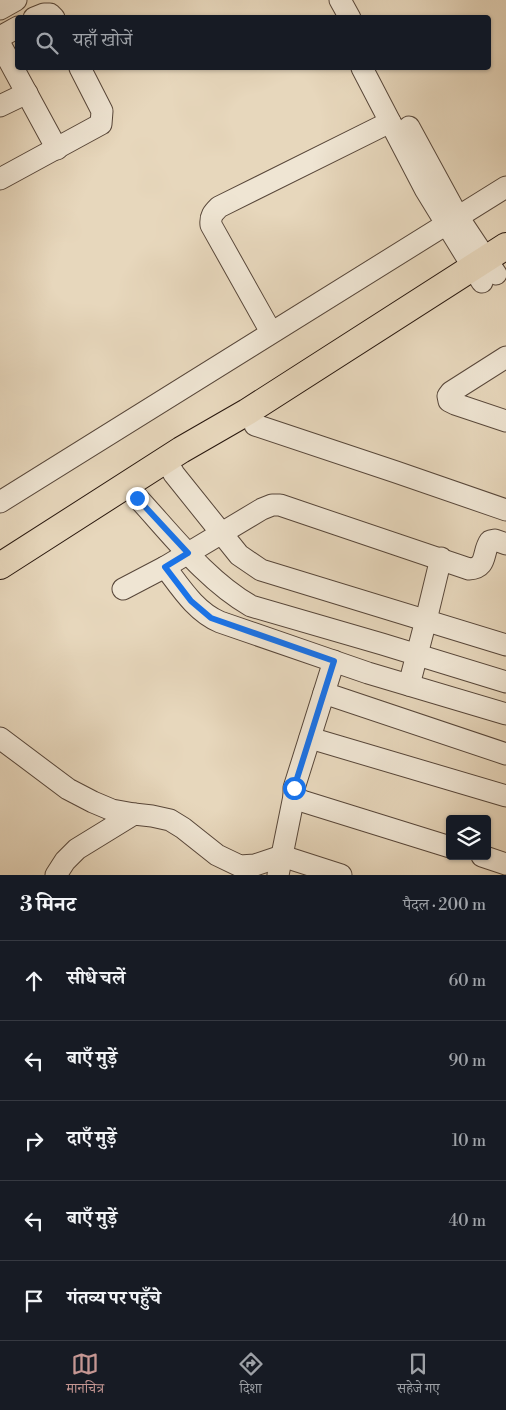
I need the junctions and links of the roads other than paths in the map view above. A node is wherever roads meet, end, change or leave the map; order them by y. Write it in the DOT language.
graph roads {
  1 [pos="16,0"];
  2 [pos="326,0"];
  3 [pos="340,0"];
  4 [pos="0,9"];
  5 [pos="334,15"];
  6 [pos="348,15"];
  7 [pos="15,29"];
  8 [pos="0,37"];
  9 [pos="0,44"];
  10 [pos="81,70"];
  11 [pos="363,70"];
  12 [pos="378,70"];
  13 [pos="27,93"];
  14 [pos="0,106"];
  15 [pos="390,122"];
  16 [pos="57,148"];
  17 [pos="0,179"];
  18 [pos="506,187"];
  19 [pos="452,221"];
  20 [pos="492,266"];
  21 [pos="271,332"];
  22 [pos="501,365"];
  23 [pos="506,421"];
  24 [pos="255,425"];
  25 [pos="170,467"];
  26 [pos="137,498"];
  27 [pos="0,502"];
  28 [pos="503,508"];
  29 [pos="221,533"];
  30 [pos="498,543"];
  31 [pos="188,553"];
  32 [pos="440,558"];
  33 [pos="0,566"];
  34 [pos="165,567"];
  35 [pos="0,585"];
  36 [pos="123,590"];
  37 [pos="426,620"];
  38 [pos="506,645"];
  39 [pos="417,654"];
  40 [pos="334,661"];
  41 [pos="506,682"];
  42 [pos="409,685"];
  43 [pos="324,693"];
  44 [pos="506,714"];
  45 [pos="0,738"];
  46 [pos="310,738"];
  47 [pos="506,754"];
  48 [pos="294,796"];
  49 [pos="506,796"];
  50 [pos="134,814"];
  51 [pos="446,846"];
  52 [pos="280,866"];
  53 [pos="56,875"];
  54 [pos="341,875"];
  1 -- 4 [label="street"];
  2 -- 5 [label="street"];
  3 -- 6 [label="street"];
  7 -- 8 [label="street"];
  9 -- 13 [label="street"];
  10 -- 16 [label="street"];
  11 -- 15 [label="street"];
  12 -- 19 [label="street"];
  13 -- 14 [label="street"];
  13 -- 16 [label="street"];
  15 -- 19 [label="street"];
  15 -- 21 [label="street"];
  16 -- 17 [label="street"];
  18 -- 19 [label="street"];
  19 -- 20 [label="street"];
  19 -- 21 [label="street"];
  20 -- 24 [label="main road"];
  20 -- 25 [label="main road"];
  21 -- 27 [label="street"];
  22 -- 23 [label="street"];
  24 -- 25 [label="main road"];
  24 -- 28 [label="street"];
  25 -- 26 [label="main road"];
  25 -- 29 [label="street"];
  25 -- 33 [label="main road"];
  26 -- 31 [label="street"];
  26 -- 35 [label="main road"];
  28 -- 30 [label="street"];
  29 -- 31 [label="street"];
  29 -- 32 [label="street"];
  29 -- 37 [label="street"];
  30 -- 32 [label="street"];
  31 -- 34 [label="street"];
  31 -- 39 [label="street"];
  32 -- 37 [label="street"];
  34 -- 36 [label="street"];
  34 -- 40 [label="street"];
  37 -- 38 [label="street"];
  37 -- 39 [label="street"];
  39 -- 41 [label="street"];
  39 -- 42 [label="street"];
  40 -- 42 [label="street"];
  40 -- 43 [label="street"];
  42 -- 44 [label="street"];
  43 -- 46 [label="street"];
  43 -- 47 [label="street"];
  45 -- 50 [label="street"];
  46 -- 48 [label="street"];
  46 -- 49 [label="street"];
  48 -- 51 [label="street"];
  48 -- 52 [label="street"];
  50 -- 52 [label="street"];
  50 -- 53 [label="street"];
  52 -- 54 [label="street"];
}
